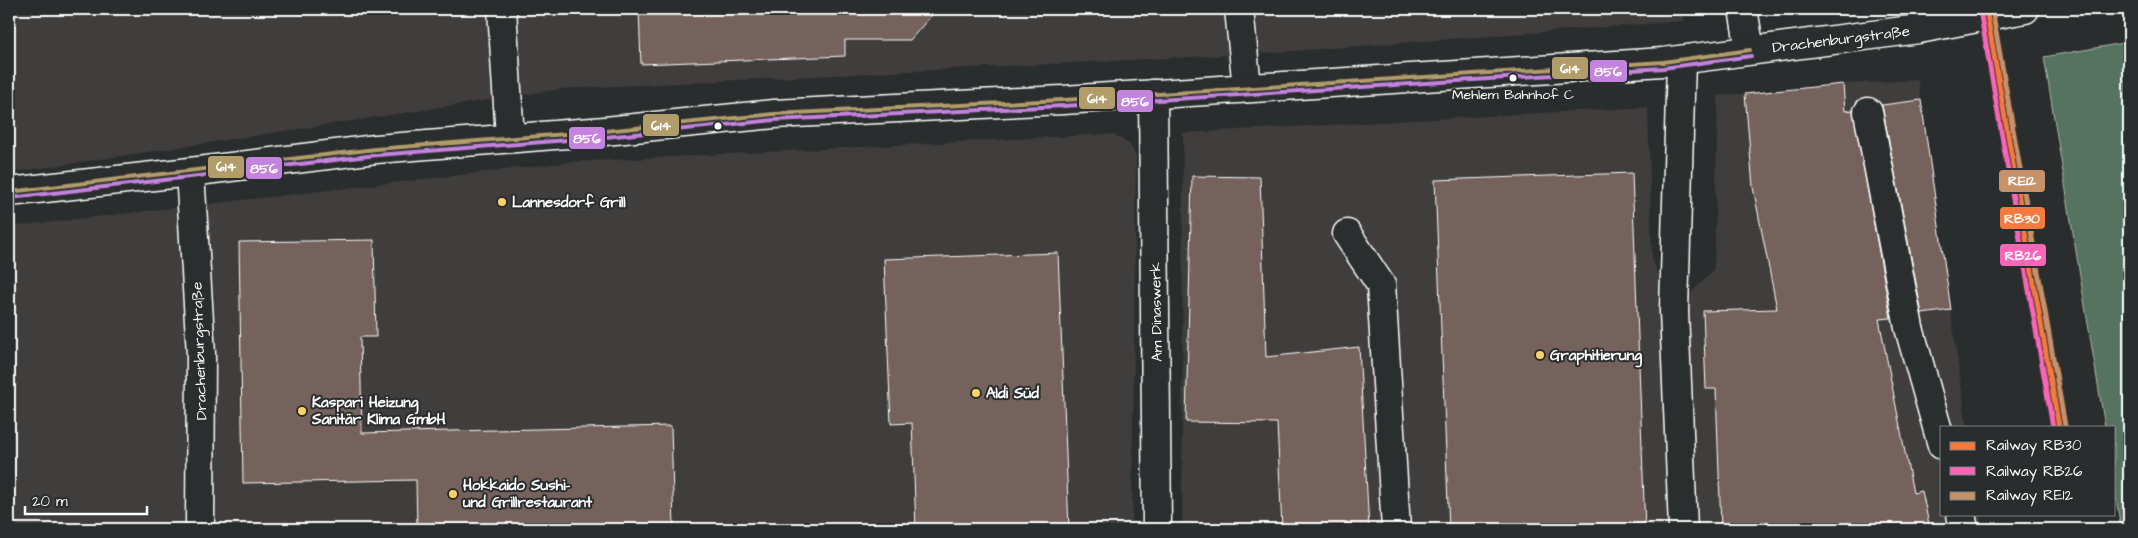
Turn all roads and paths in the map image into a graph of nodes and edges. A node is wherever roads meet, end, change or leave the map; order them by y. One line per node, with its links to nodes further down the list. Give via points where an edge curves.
1 (502, 9): 10 (street)
2 (1239, 9): 7 (street)
3 (1743, 9): 5 (street)
4 (2025, 9): 5 (street, Drachenburgstraße, via 1919,29)
5 (1750, 50): 6 (street, Drachenburgstraße)
6 (1681, 60): 7 (street, Drachenburgstraße); 19 (street, via 1674,311)
7 (1247, 88): 8 (street, Drachenburgstraße)
8 (1153, 94): 10 (street, Drachenburgstraße, via 774,114); 17 (street, Am Dinaswerk)
9 (1868, 112): 14 (street, via 1909,328)
10 (510, 138): 11 (street, Drachenburgstraße, via 376,149)
11 (190, 172): 12 (street, Drachenburgstraße); 16 (street, Drachenburgstraße, via 201,354)
12 (9, 192)
13 (1347, 234): 18 (street, via 1381,285)
14 (1940, 439)
15 (1961, 516): 20 (street)
16 (200, 529)
17 (1157, 529)
18 (1396, 529)
19 (1683, 529)
20 (1964, 529)

